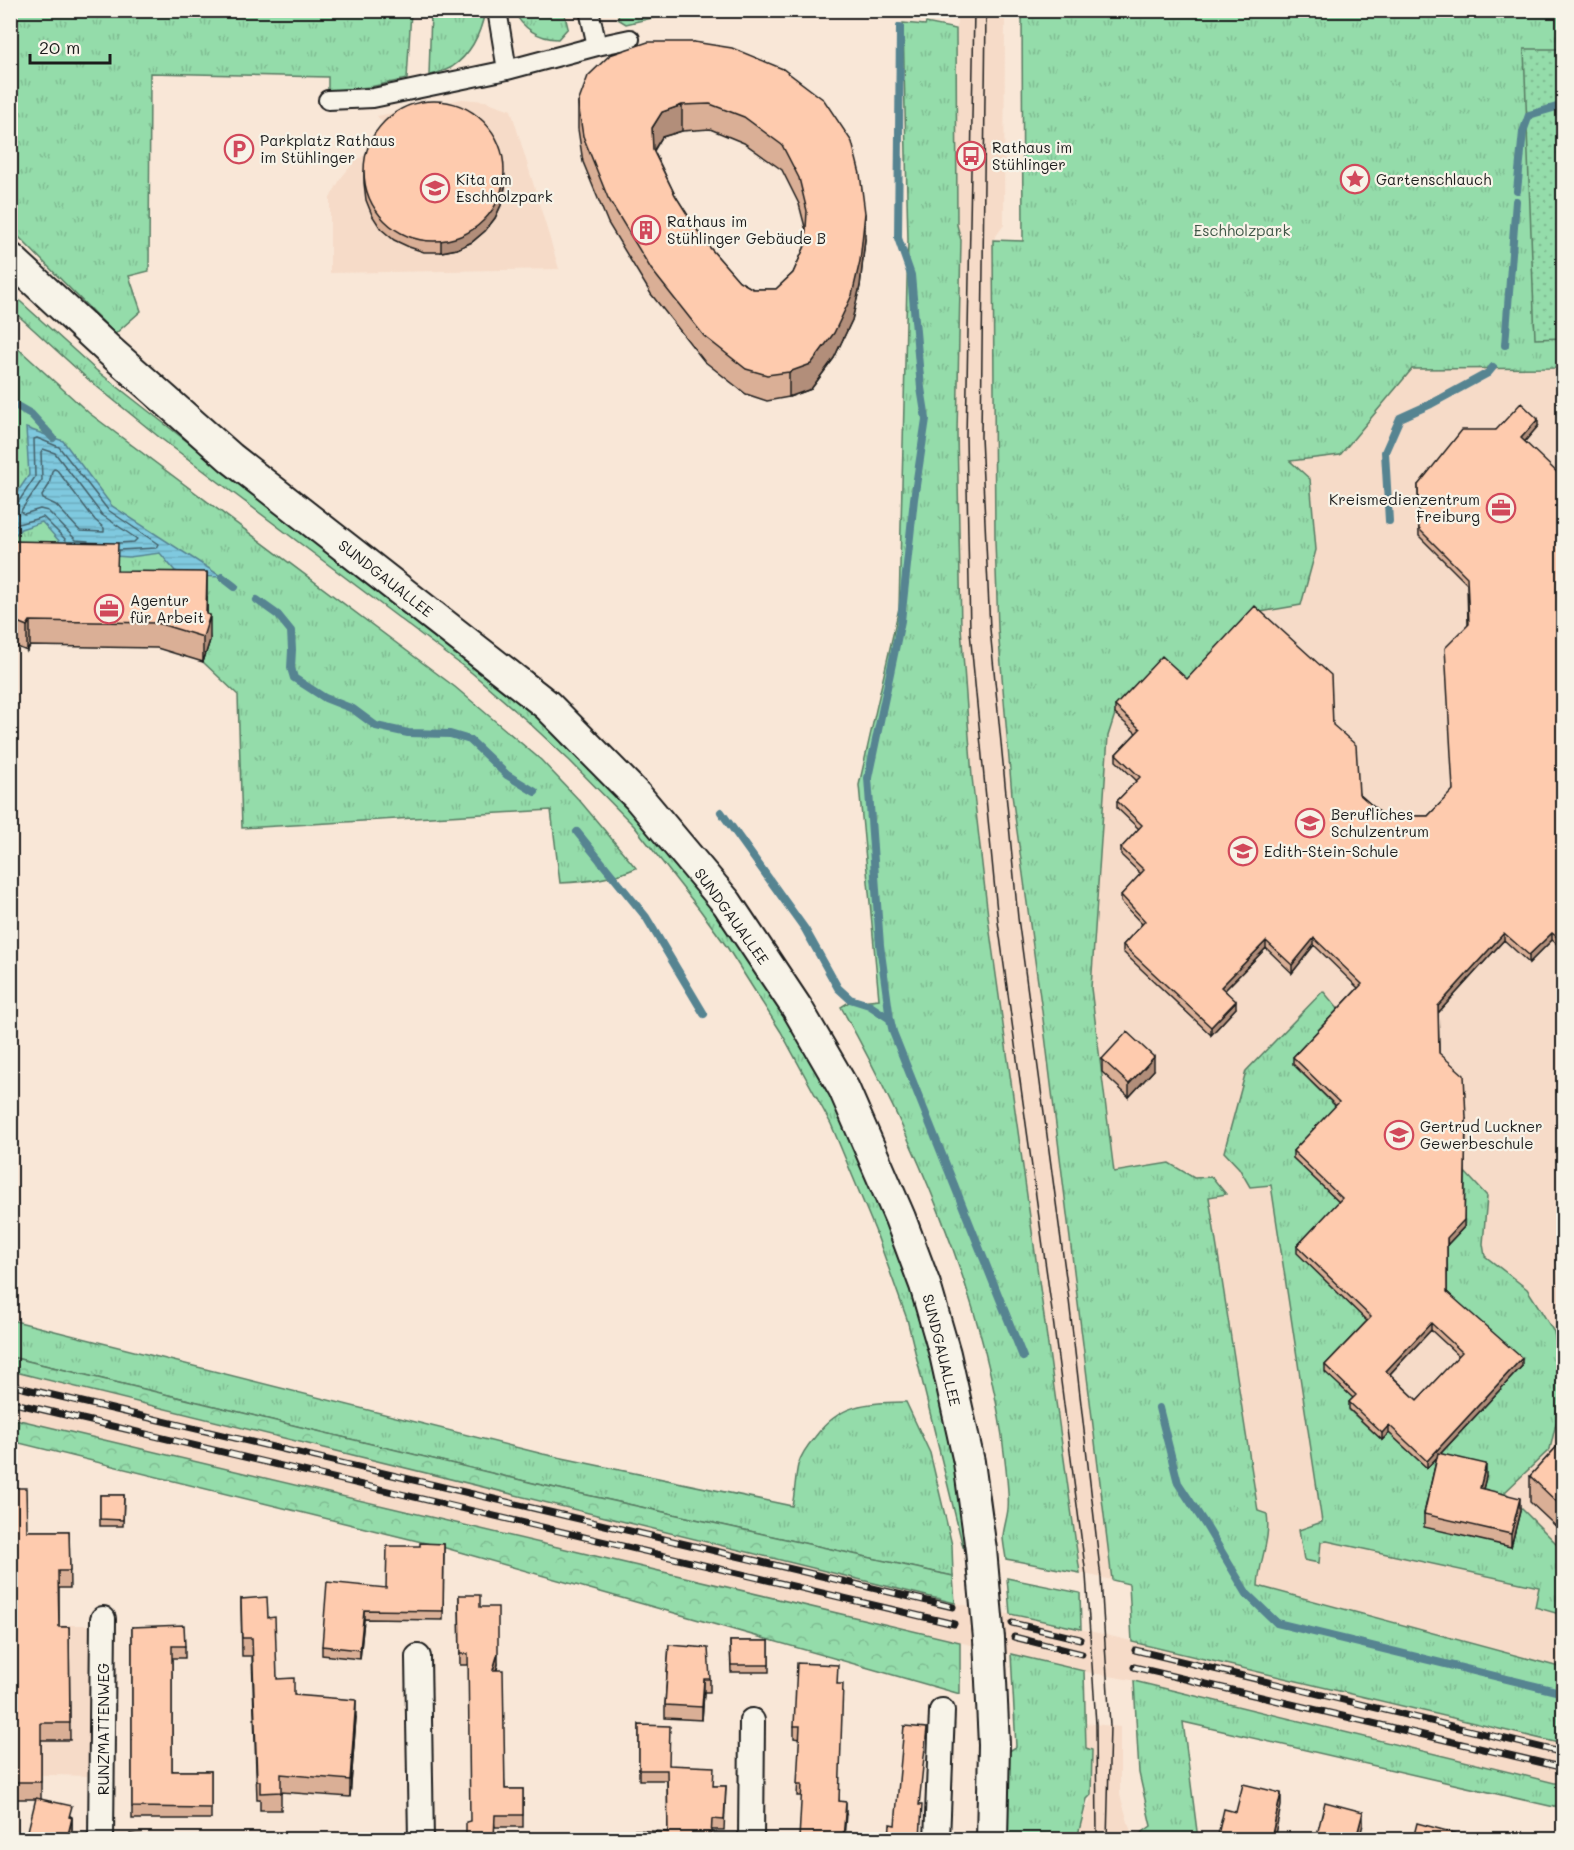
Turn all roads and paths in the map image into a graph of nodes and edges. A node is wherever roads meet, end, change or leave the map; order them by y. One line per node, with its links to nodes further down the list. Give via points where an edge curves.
1 (497, 10): 5 (street)
2 (589, 10): 4 (street)
3 (630, 39): 4 (street)
4 (597, 45): 5 (street)
5 (507, 70): 6 (street, via 373,98)
6 (328, 100)
7 (10, 258): 16 (street, SUNDGAUALLEE, bridge, via 231,458 547,705 638,797 727,903 797,1008 844,1089 900,1218 945,1354 969,1462 981,1550 993,1699)
8 (103, 1619): 12 (street, RUNZMATTENWEG)
9 (418, 1657): 13 (street)
10 (942, 1711): 15 (street)
11 (752, 1721): 14 (street)
12 (101, 1839)
13 (421, 1839)
14 (751, 1839)
15 (938, 1839)
16 (992, 1839)

